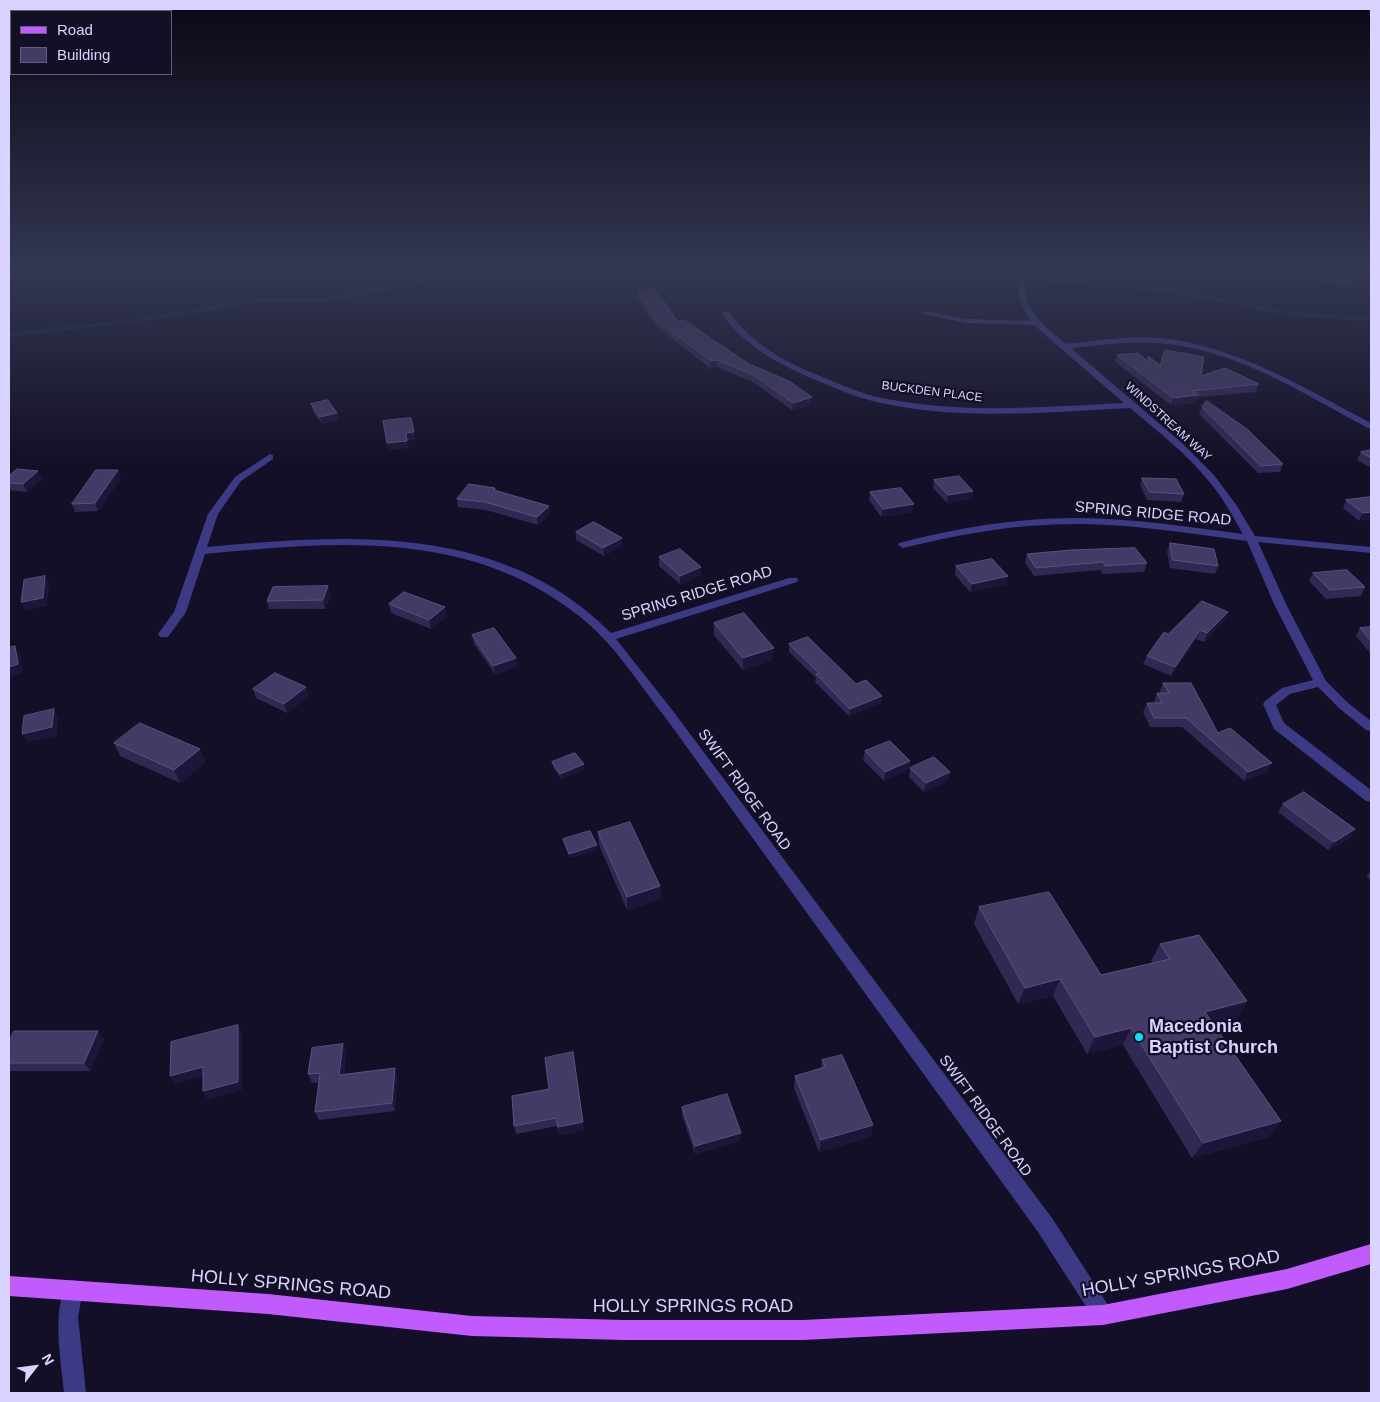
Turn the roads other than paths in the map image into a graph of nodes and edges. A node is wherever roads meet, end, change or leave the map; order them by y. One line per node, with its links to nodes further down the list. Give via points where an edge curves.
1 (746, 337): 4 (street, BUCKDEN PLACE, via 790,366 880,400 986,411)
2 (1052, 337): 3 (street, WINDSTREAM WAY)
3 (1063, 347): 4 (street, WINDSTREAM WAY); 5 (street, via 1138,339 1213,350 1245,362)
4 (1132, 405): 7 (street, WINDSTREAM WAY, via 1210,477)
5 (1371, 426)
6 (270, 457): 10 (street, via 238,479 224,497 213,514)
7 (1250, 537): 8 (street, SPRING RIDGE ROAD, via 1109,522 1065,522 981,528); 9 (street, SPRING RIDGE ROAD); 14 (street, WINDSTREAM WAY)
8 (904, 545)
9 (1371, 550)
10 (202, 551): 12 (street, via 180,612); 13 (street, SWIFT RIDGE ROAD, via 336,540 408,545 470,556 520,573 541,584 584,614)
11 (793, 580): 13 (street, SPRING RIDGE ROAD)
12 (164, 634)
13 (609, 637): 20 (street, SWIFT RIDGE ROAD, via 1045,1225)
14 (1321, 683): 15 (street, WINDSTREAM WAY); 16 (street, via 1276,695 1269,704 1272,715 1279,726)
15 (1371, 727)
16 (1371, 797)
17 (1371, 1254): 20 (main road, HOLLY SPRINGS ROAD, via 1287,1279)
18 (9, 1286): 19 (main road, HOLLY SPRINGS ROAD)
19 (73, 1290): 20 (main road, HOLLY SPRINGS ROAD, via 268,1304 472,1326 565,1329 803,1330); 21 (street, via 68,1317)
20 (1103, 1315)
21 (75, 1393)

